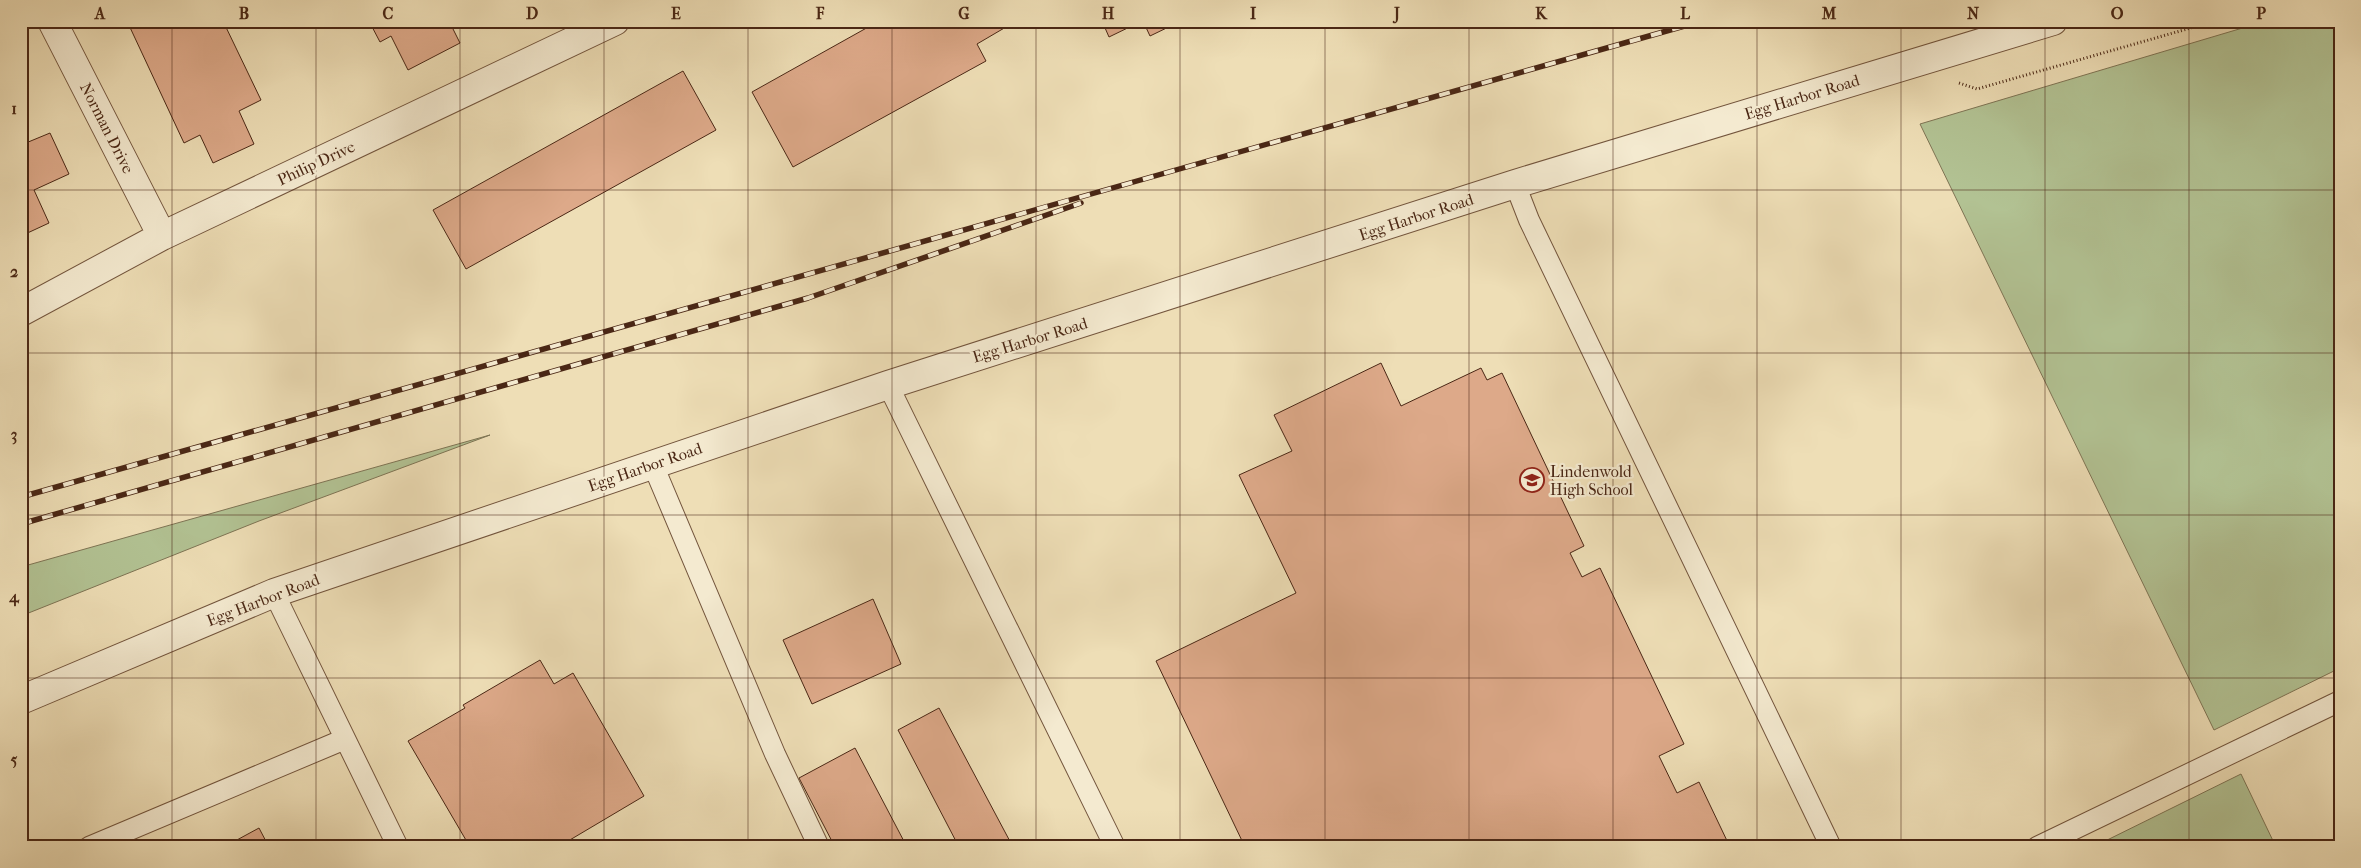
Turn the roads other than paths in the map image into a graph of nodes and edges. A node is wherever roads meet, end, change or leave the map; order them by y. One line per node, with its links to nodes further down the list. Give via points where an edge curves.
1 (52, 21): 5 (street, Norman Drive)
2 (615, 21): 5 (street, Philip Drive)
3 (2053, 21): 4 (street, Egg Harbor Road)
4 (1515, 184): 7 (street, Egg Harbor Road); 17 (lane)
5 (162, 236): 6 (street, Philip Drive)
6 (21, 312)
7 (888, 385): 8 (street, Egg Harbor Road); 16 (lane)
8 (653, 465): 9 (street, Egg Harbor Road); 15 (lane, via 775,754)
9 (274, 592): 10 (street, Egg Harbor Road); 12 (lane)
10 (21, 700)
11 (2340, 701): 18 (lane)
12 (345, 739): 13 (lane); 14 (lane)
13 (89, 847)
14 (398, 847)
15 (819, 847)
16 (1115, 847)
17 (1831, 847)
18 (2037, 847)

